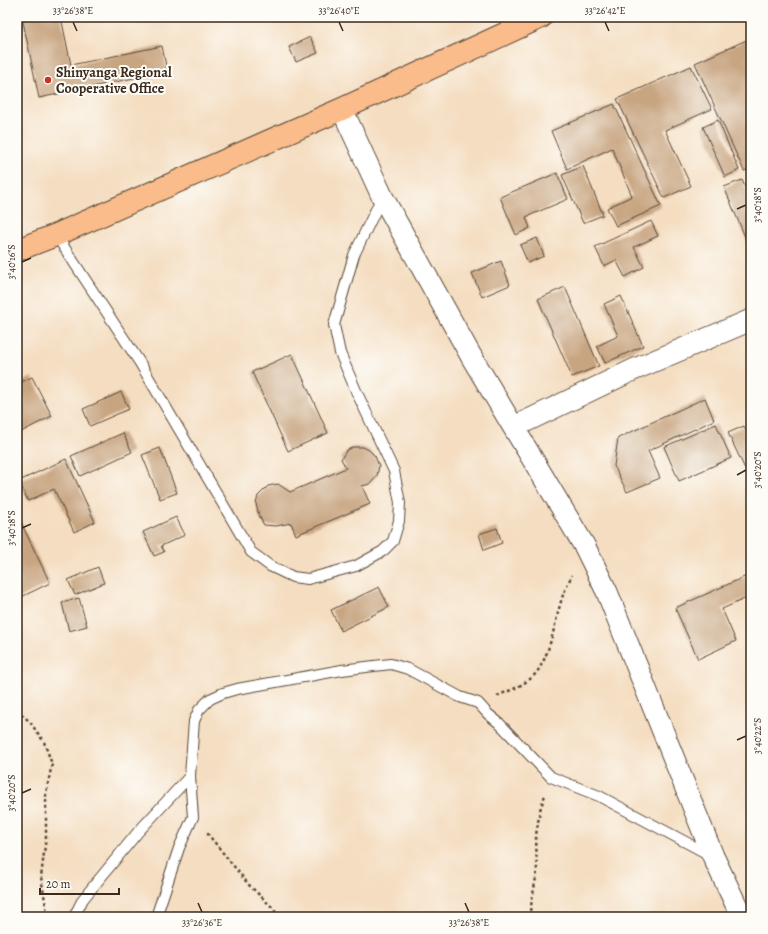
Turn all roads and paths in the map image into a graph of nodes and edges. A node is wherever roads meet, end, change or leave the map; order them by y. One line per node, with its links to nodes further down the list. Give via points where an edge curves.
1 (541, 17): 2 (highway)
2 (342, 109): 3 (street); 4 (highway)
3 (382, 196): 4 (lane, via 354,255 334,325 340,354 394,471 400,503 399,521 393,541 383,551 356,566 308,578 293,577 270,566 251,552 140,363); 7 (street, via 471,356)
4 (56, 235): 5 (highway)
5 (17, 250)
6 (751, 320): 7 (street, via 633,370)
7 (514, 427): 8 (street)
8 (585, 547): 9 (path, via 563,595 542,663 530,679 511,690); 14 (street, via 607,592)
9 (478, 703): 11 (lane, via 460,697 408,669 391,664 342,670 223,693 210,699 199,710 194,721); 12 (lane)
10 (17, 710): 15 (path, via 30,722 44,742 52,764 46,793 46,837 41,877 47,913)
11 (190, 776): 13 (lane); 16 (lane, via 138,832 82,899)
12 (551, 777): 14 (lane, via 599,796); 19 (path, via 540,810 537,829 537,872)
13 (193, 817): 17 (lane, via 179,848); 18 (path, via 249,885)
14 (713, 856): 20 (street)
15 (50, 917)
16 (74, 917)
17 (156, 917)
18 (280, 917)
19 (530, 917)
20 (742, 917)

